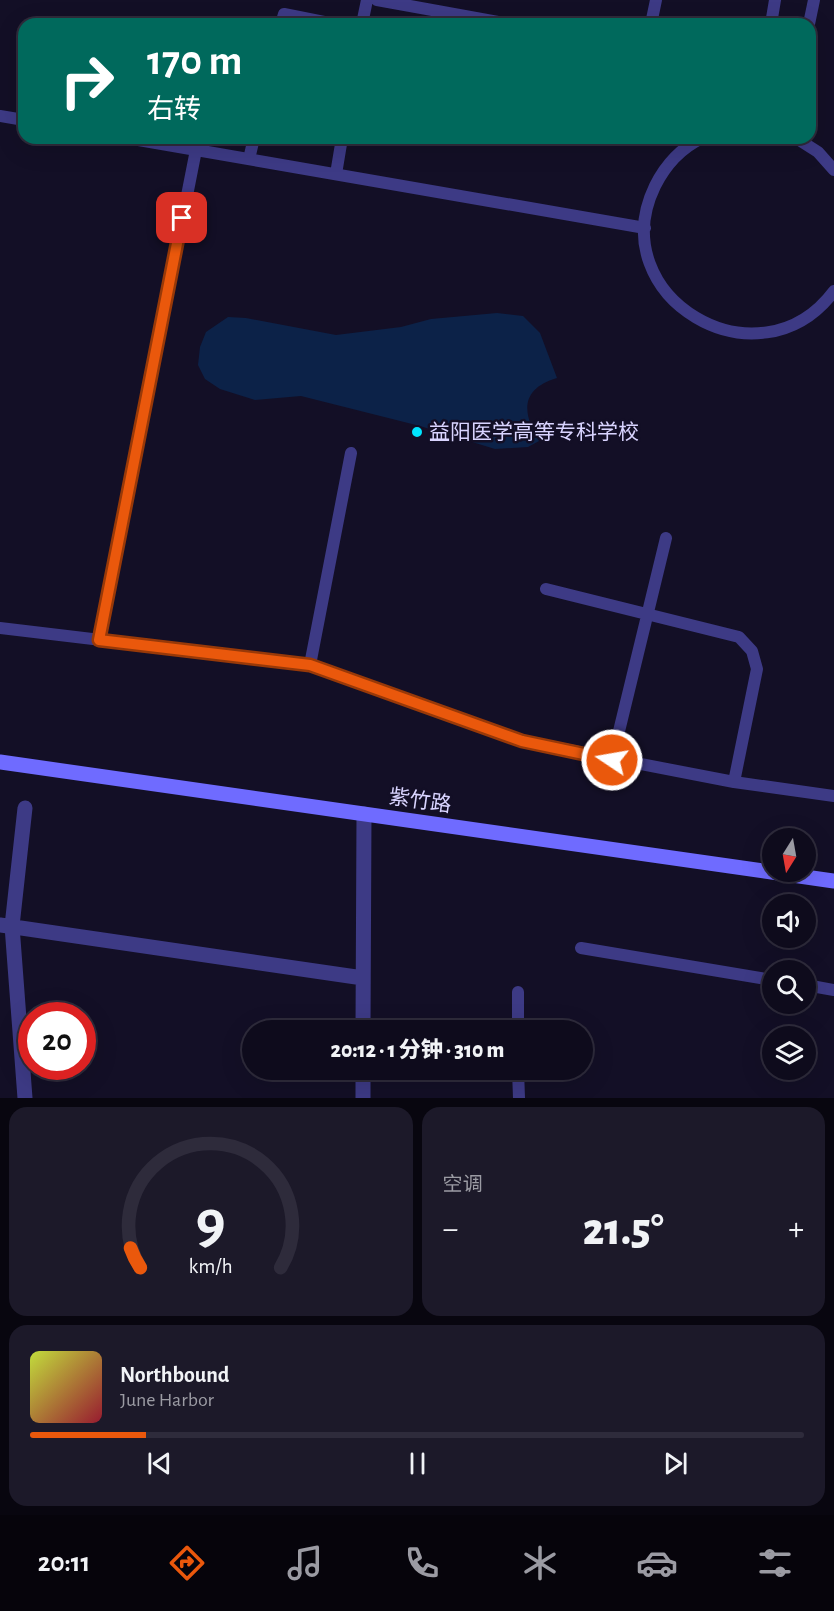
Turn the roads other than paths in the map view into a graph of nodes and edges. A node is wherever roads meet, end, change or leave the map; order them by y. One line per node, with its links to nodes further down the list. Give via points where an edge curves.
1 (367, 0): 8 (lane)
2 (377, 0): 9 (lane)
3 (656, 0): 10 (lane)
4 (775, 0): 11 (lane)
5 (814, 0): 12 (lane)
6 (283, 18): 7 (lane, via 284,14)
7 (304, 18)
8 (363, 18)
9 (477, 18)
10 (652, 18)
11 (772, 18)
12 (810, 18)
13 (0, 116): 14 (lane)
14 (18, 119)
15 (162, 144): 20 (lane)
16 (253, 144): 21 (lane)
17 (341, 144): 23 (lane)
18 (692, 144): 24 (lane, via 660,176)
19 (805, 144): 22 (lane)
20 (196, 150): 21 (lane); 31 (lane)
21 (249, 159): 23 (lane)
22 (834, 170)
23 (336, 174): 24 (lane)
24 (645, 228): 25 (lane, via 651,264 668,295 712,327 747,334 783,329 815,311)
25 (834, 291)
26 (351, 453): 32 (lane)
27 (666, 538): 29 (lane)
28 (546, 590): 29 (lane)
29 (648, 614): 33 (lane); 35 (lane, via 739,637 752,651 757,669)
30 (0, 628): 31 (lane)
31 (99, 640): 32 (lane)
32 (310, 665): 33 (lane, via 522,741)
33 (612, 760): 35 (lane)
34 (0, 762): 38 (street, 紫竹路)
35 (734, 782): 36 (lane)
36 (834, 796)
37 (25, 808): 40 (street)
38 (364, 814): 39 (street, 紫竹路); 42 (street)
39 (834, 881)
40 (6, 926): 42 (street); 51 (street)
41 (581, 948): 43 (lane)
42 (363, 978): 47 (street)
43 (762, 978)
44 (816, 987): 45 (lane)
45 (834, 990)
46 (518, 992): 48 (lane)
47 (363, 1020)
48 (518, 1020)
49 (363, 1080): 52 (street)
50 (519, 1080): 53 (lane)
51 (25, 1098)
52 (363, 1098)
53 (519, 1098)

